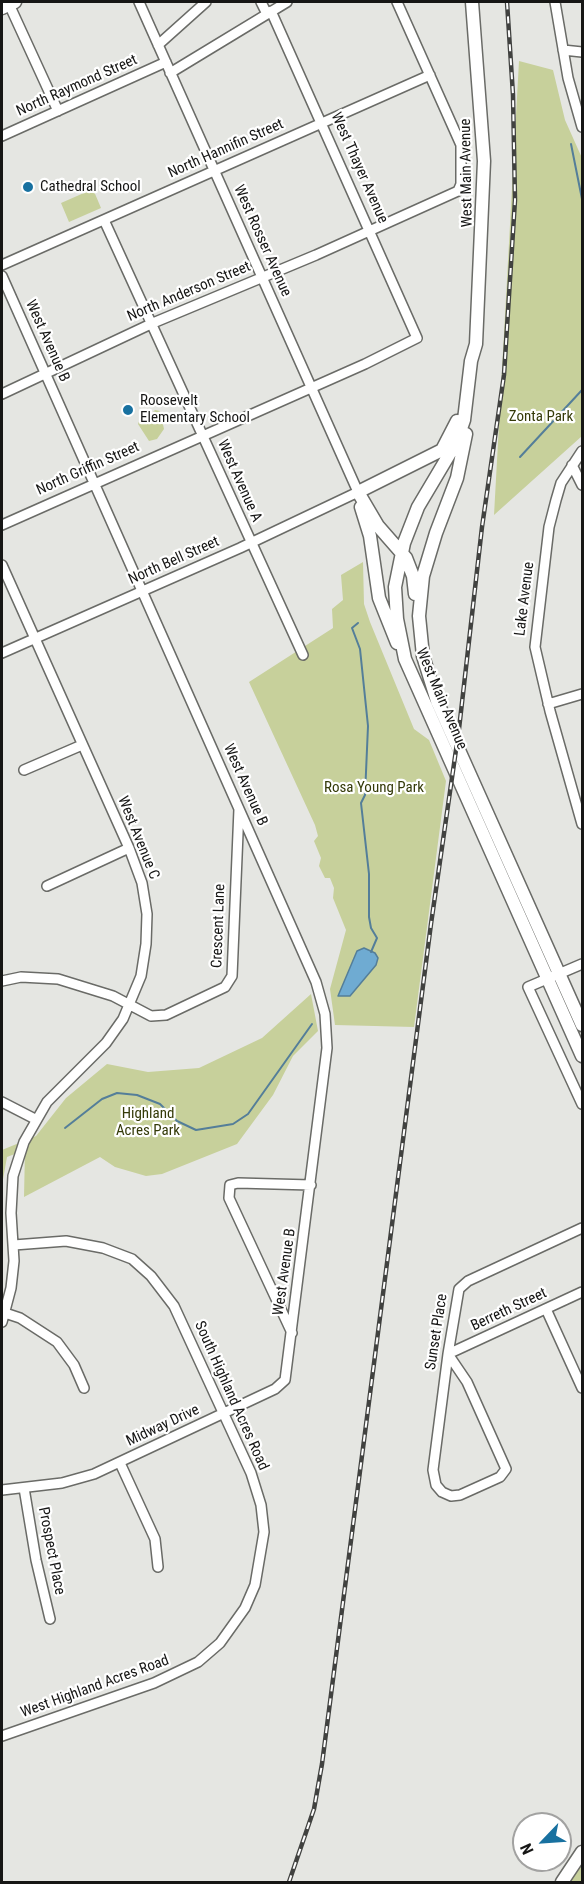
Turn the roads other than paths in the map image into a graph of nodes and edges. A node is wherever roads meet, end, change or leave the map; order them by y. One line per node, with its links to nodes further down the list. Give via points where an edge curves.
1 (139, 2): 9 (street, West Rosser Avenue)
2 (206, 2): 9 (street)
3 (261, 2): 8 (street, West Thayer Avenue)
4 (397, 2): 14 (street)
5 (472, 2): 27 (main road, West Main Avenue, via 484,161)
6 (555, 2): 10 (street)
7 (9, 4): 15 (street)
8 (276, 7): 13 (street); 16 (street, West Thayer Avenue)
9 (158, 45): 12 (street, West Rosser Avenue)
10 (563, 50): 11 (street); 17 (street)
11 (582, 52)
12 (166, 63): 13 (street, West Rosser Avenue); 15 (street, North Raymond Street)
13 (171, 73): 19 (street, West Rosser Avenue)
14 (430, 75): 16 (street, North Hannifin Street); 21 (street, North Anderson Street, via 461,145 461,184 455,193)
15 (58, 111): 18 (street, North Raymond Street)
16 (322, 123): 19 (street, North Hannifin Street); 21 (street, West Thayer Avenue)
17 (582, 127)
18 (2, 136)
19 (214, 171): 20 (street, North Hannifin Street); 24 (street, West Rosser Avenue)
20 (104, 220): 22 (street, North Hannifin Street); 25 (street, West Avenue A)
21 (370, 231): 24 (street, North Anderson Street); 26 (street, West Thayer Avenue)
22 (2, 266)
23 (2, 276): 29 (street, West Avenue B)
24 (262, 278): 25 (street, North Anderson Street); 30 (street, West Rosser Avenue)
25 (153, 323): 29 (street, North Anderson Street); 32 (street, West Avenue A)
26 (417, 338): 30 (street, North Griffin Street)
27 (476, 344): 28 (main road, West Main Avenue); 47 (main road, West Main Avenue, via 477,377 457,478 430,549 422,584 420,631)
28 (470, 372): 37 (main road, via 455,427 442,450); 40 (main road, West Main Avenue, via 464,420 456,443 418,507)
29 (45, 373): 31 (street, North Anderson Street); 35 (street, West Avenue B)
30 (310, 387): 32 (street, North Griffin Street); 37 (street, West Rosser Avenue)
31 (2, 394)
32 (202, 435): 35 (street, North Griffin Street); 39 (street, West Avenue A)
33 (582, 451): 34 (street, Lake Avenue)
34 (572, 465): 36 (street); 49 (street, Lake Avenue, via 561,483 549,527 535,647)
35 (94, 483): 38 (street, North Griffin Street); 42 (street, West Avenue B)
36 (582, 485)
37 (359, 495): 39 (street, North Bell Street); 40 (main road, via 378,526); 46 (main road, via 381,604)
38 (2, 525)
39 (250, 543): 42 (street, North Bell Street); 45 (street, West Avenue A)
40 (401, 551): 46 (main road, West Main Avenue, via 395,603); 47 (main road, via 414,581 416,640)
41 (2, 566): 43 (street, West Avenue C)
42 (142, 592): 43 (street, North Bell Street); 52 (street, West Avenue B)
43 (34, 639): 44 (street, North Bell Street); 50 (street, West Avenue C)
44 (2, 653)
45 (303, 655)
46 (405, 659): 58 (main road, West Main Avenue)
47 (426, 671): 57 (main road, West Main Avenue)
48 (582, 694): 49 (street)
49 (548, 704): 53 (street, Lake Avenue)
50 (82, 745): 51 (street); 54 (street, West Avenue C)
51 (24, 770)
52 (239, 807): 60 (street, Crescent Lane, via 232,976 225,987 166,1015 151,1016); 66 (street, West Avenue B, via 323,1003 327,1058)
53 (582, 824)
54 (129, 848): 55 (street); 60 (street, West Avenue C, via 142,883 147,914 141,976)
55 (47, 886)
56 (582, 964): 57 (street)
57 (559, 972): 58 (street); 61 (main road, West Main Avenue)
58 (547, 978): 62 (main road, West Main Avenue); 64 (street, via 528,987)
59 (2, 981): 60 (street, Crescent Lane, via 21,977 58,979)
60 (129, 1004): 65 (street, West Avenue C, via 106,1043 65,1082)
61 (582, 1025)
62 (582, 1056)
63 (2, 1102): 65 (street)
64 (582, 1104)
65 (35, 1119): 68 (street, West Avenue C, via 14,1176)
66 (311, 1185): 73 (street, West Avenue B); 73 (street, via 230,1185 229,1198)
67 (582, 1228): 74 (street, Sunset Place, via 461,1286)
68 (14, 1245): 71 (street, West Avenue C); 77 (street, South Highland Acres Road, via 66,1241 132,1259 151,1275 174,1306)
69 (582, 1292): 70 (street, Berreth Street)
70 (546, 1309): 74 (street, Berreth Street); 76 (street)
71 (5, 1312): 72 (street, West Avenue C); 75 (street, via 57,1342 74,1365)
72 (2, 1322)
73 (292, 1333): 77 (street, Midway Drive, via 285,1380 275,1389)
74 (448, 1354): 74 (street, Sunset Place, via 433,1475 436,1485 446,1494 464,1493 503,1474 506,1465 467,1382)
75 (84, 1388)
76 (582, 1388)
77 (223, 1414): 78 (street, Midway Drive); 83 (street, South Highland Acres Road, via 251,1473 261,1505 262,1550 255,1585 245,1608 220,1643)
78 (120, 1463): 79 (street, Midway Drive, via 72,1480); 81 (street, via 155,1539)
79 (24, 1488): 80 (street, Midway Drive); 82 (street, Prospect Place)
80 (2, 1490)
81 (158, 1567)
82 (50, 1619)
83 (198, 1662): 84 (street, West Highland Acres Road, via 154,1683)
84 (2, 1736)
85 (582, 1852): 86 (main road)
86 (562, 1882)

